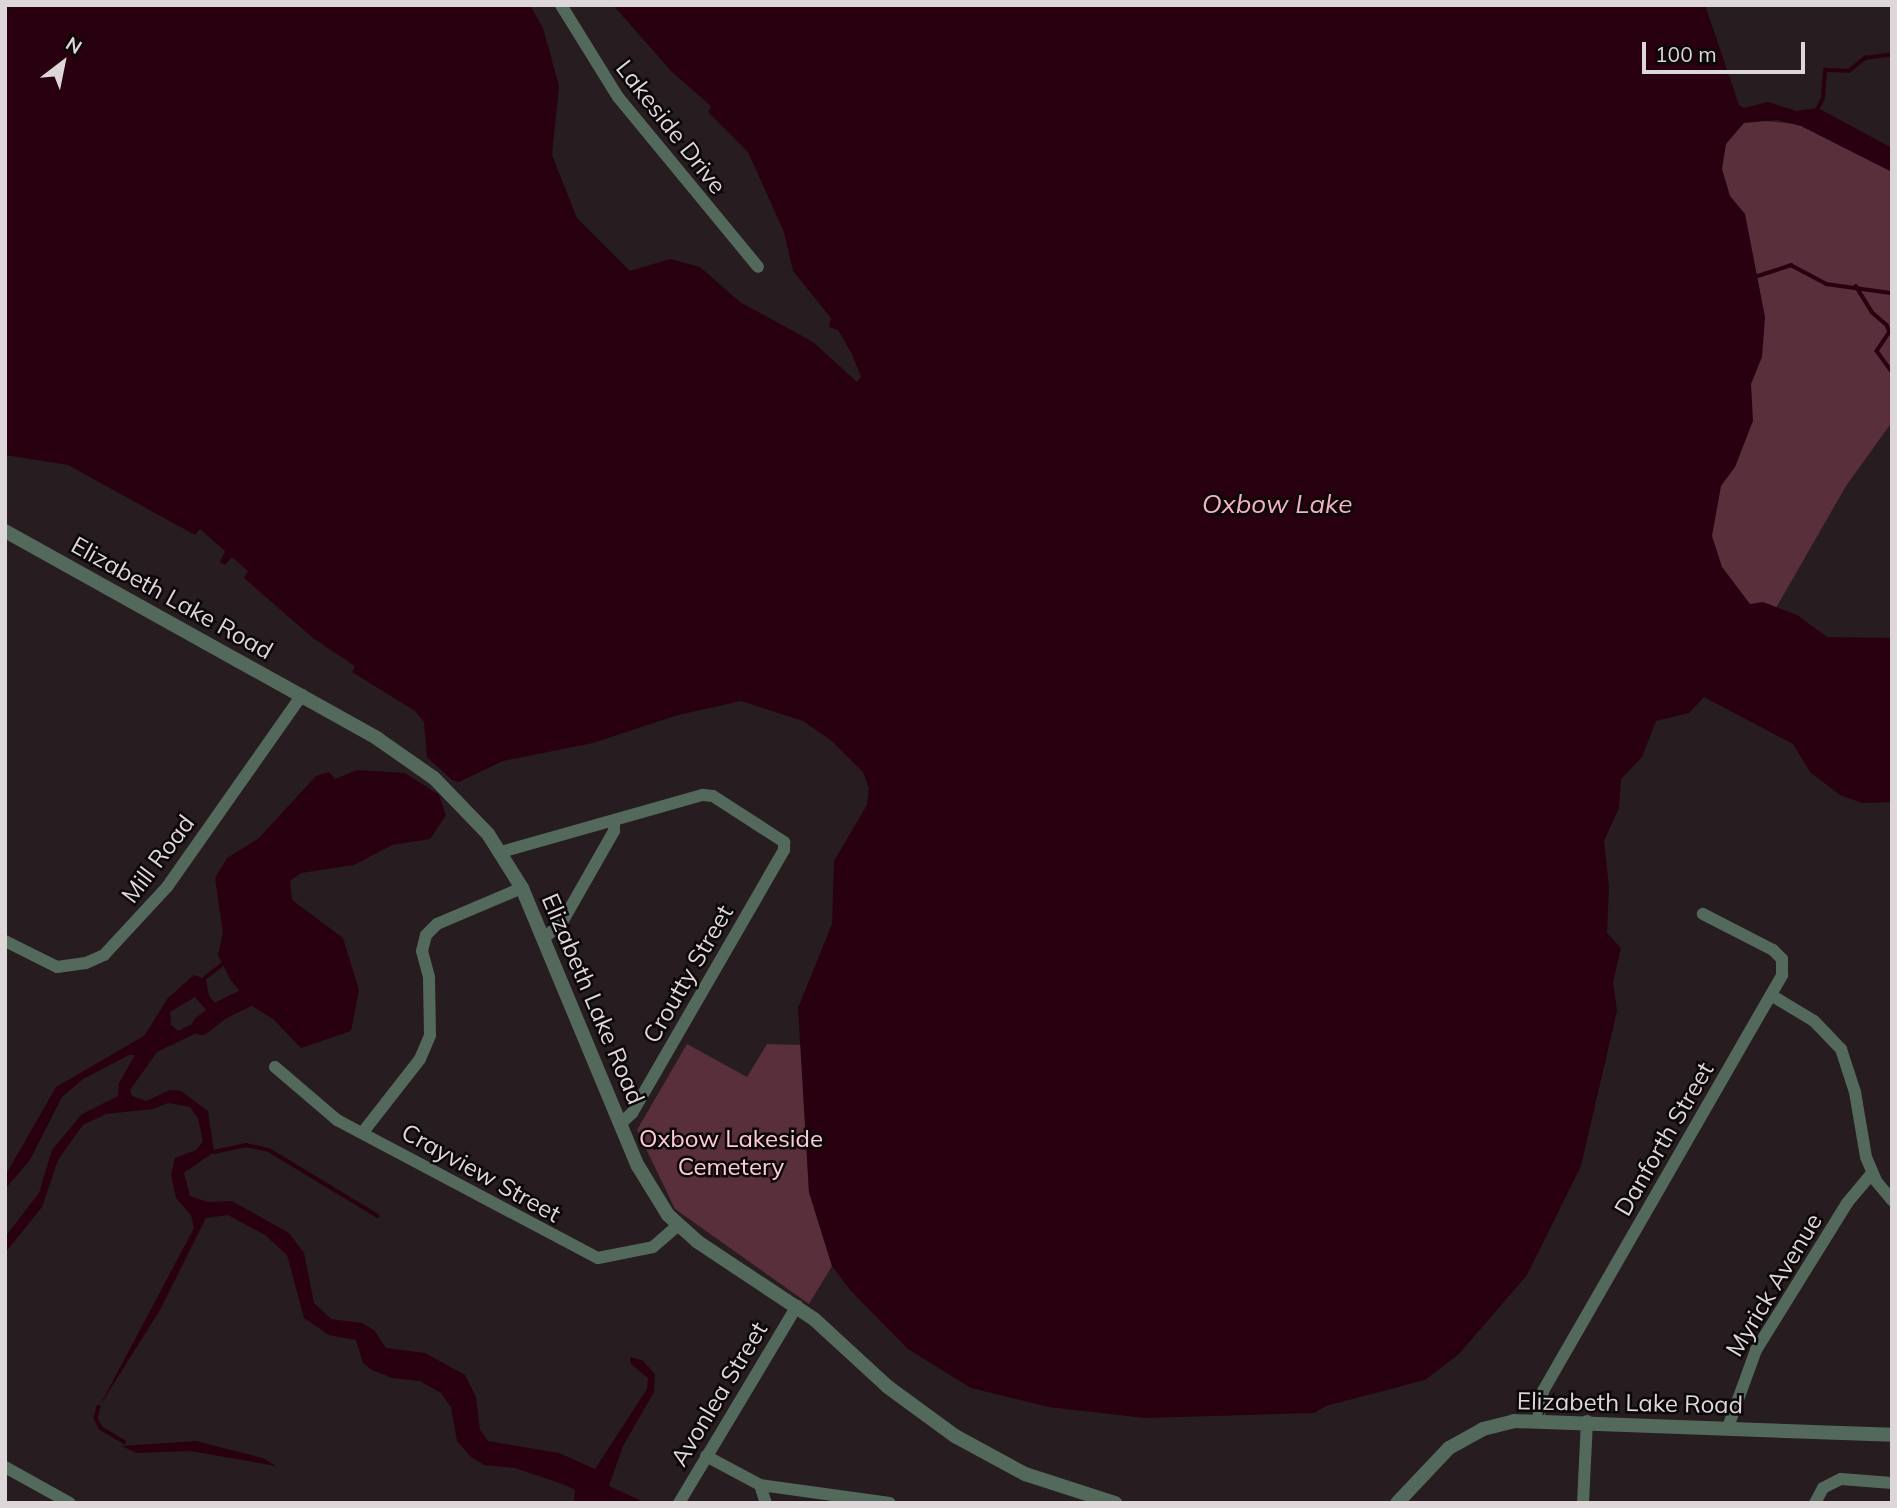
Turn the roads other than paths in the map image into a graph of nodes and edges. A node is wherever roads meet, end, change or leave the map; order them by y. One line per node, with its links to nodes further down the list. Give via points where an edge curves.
1 (561, 5): 2 (street, Lakeside Drive, via 618,97)
2 (758, 267)
3 (5, 531): 4 (street, Elizabeth Lake Road)
4 (302, 695): 6 (street, Elizabeth Lake Road, via 425,770 474,817); 10 (street, Mill Road, via 167,887 104,955 57,967)
5 (614, 822): 6 (street); 9 (street, via 614,831 561,924); 13 (street, Croutty Street, via 709,795 784,842 784,850 632,1113)
6 (501, 852): 7 (street, Elizabeth Lake Road)
7 (522, 888): 9 (street, Elizabeth Lake Road); 14 (street, via 437,924 426,935 422,951 429,977 430,1035 420,1059)
8 (1703, 914): 11 (street, Danforth Street, via 1778,954 1784,967)
9 (545, 937): 13 (street, Elizabeth Lake Road)
10 (5, 941)
11 (1771, 995): 15 (street, via 1814,1021 1841,1049); 19 (street, Danforth Street, via 1543,1391)
12 (275, 1067): 14 (street, Crayview Street, via 337,1119)
13 (620, 1124): 17 (street, Elizabeth Lake Road, via 656,1199)
14 (363, 1132): 17 (street, Crayview Street, via 598,1258 653,1247)
15 (1872, 1173): 16 (street); 21 (street, Myrick Avenue, via 1862,1181 1756,1350)
16 (1892, 1200)
17 (678, 1225): 18 (street, Elizabeth Lake Road)
18 (797, 1307): 23 (street, Avonlea Street); 31 (street, Elizabeth Lake Road, via 888,1387 965,1443 1036,1478)
19 (1538, 1420): 20 (street, Elizabeth Lake Road); 32 (street, Elizabeth Lake Road, via 1501,1423 1459,1441 1429,1465)
20 (1587, 1422): 21 (street, Elizabeth Lake Road); 33 (street)
21 (1728, 1427): 22 (street, Elizabeth Lake Road)
22 (1892, 1436)
23 (706, 1456): 26 (street); 28 (street, Avonlea Street)
24 (5, 1467): 27 (street)
25 (1892, 1483): 34 (street, via 1840,1479 1823,1488)
26 (760, 1485): 29 (street); 30 (street)
27 (70, 1503)
28 (679, 1503)
29 (766, 1503)
30 (890, 1503)
31 (1115, 1503)
32 (1397, 1503)
33 (1583, 1503)
34 (1815, 1503)

